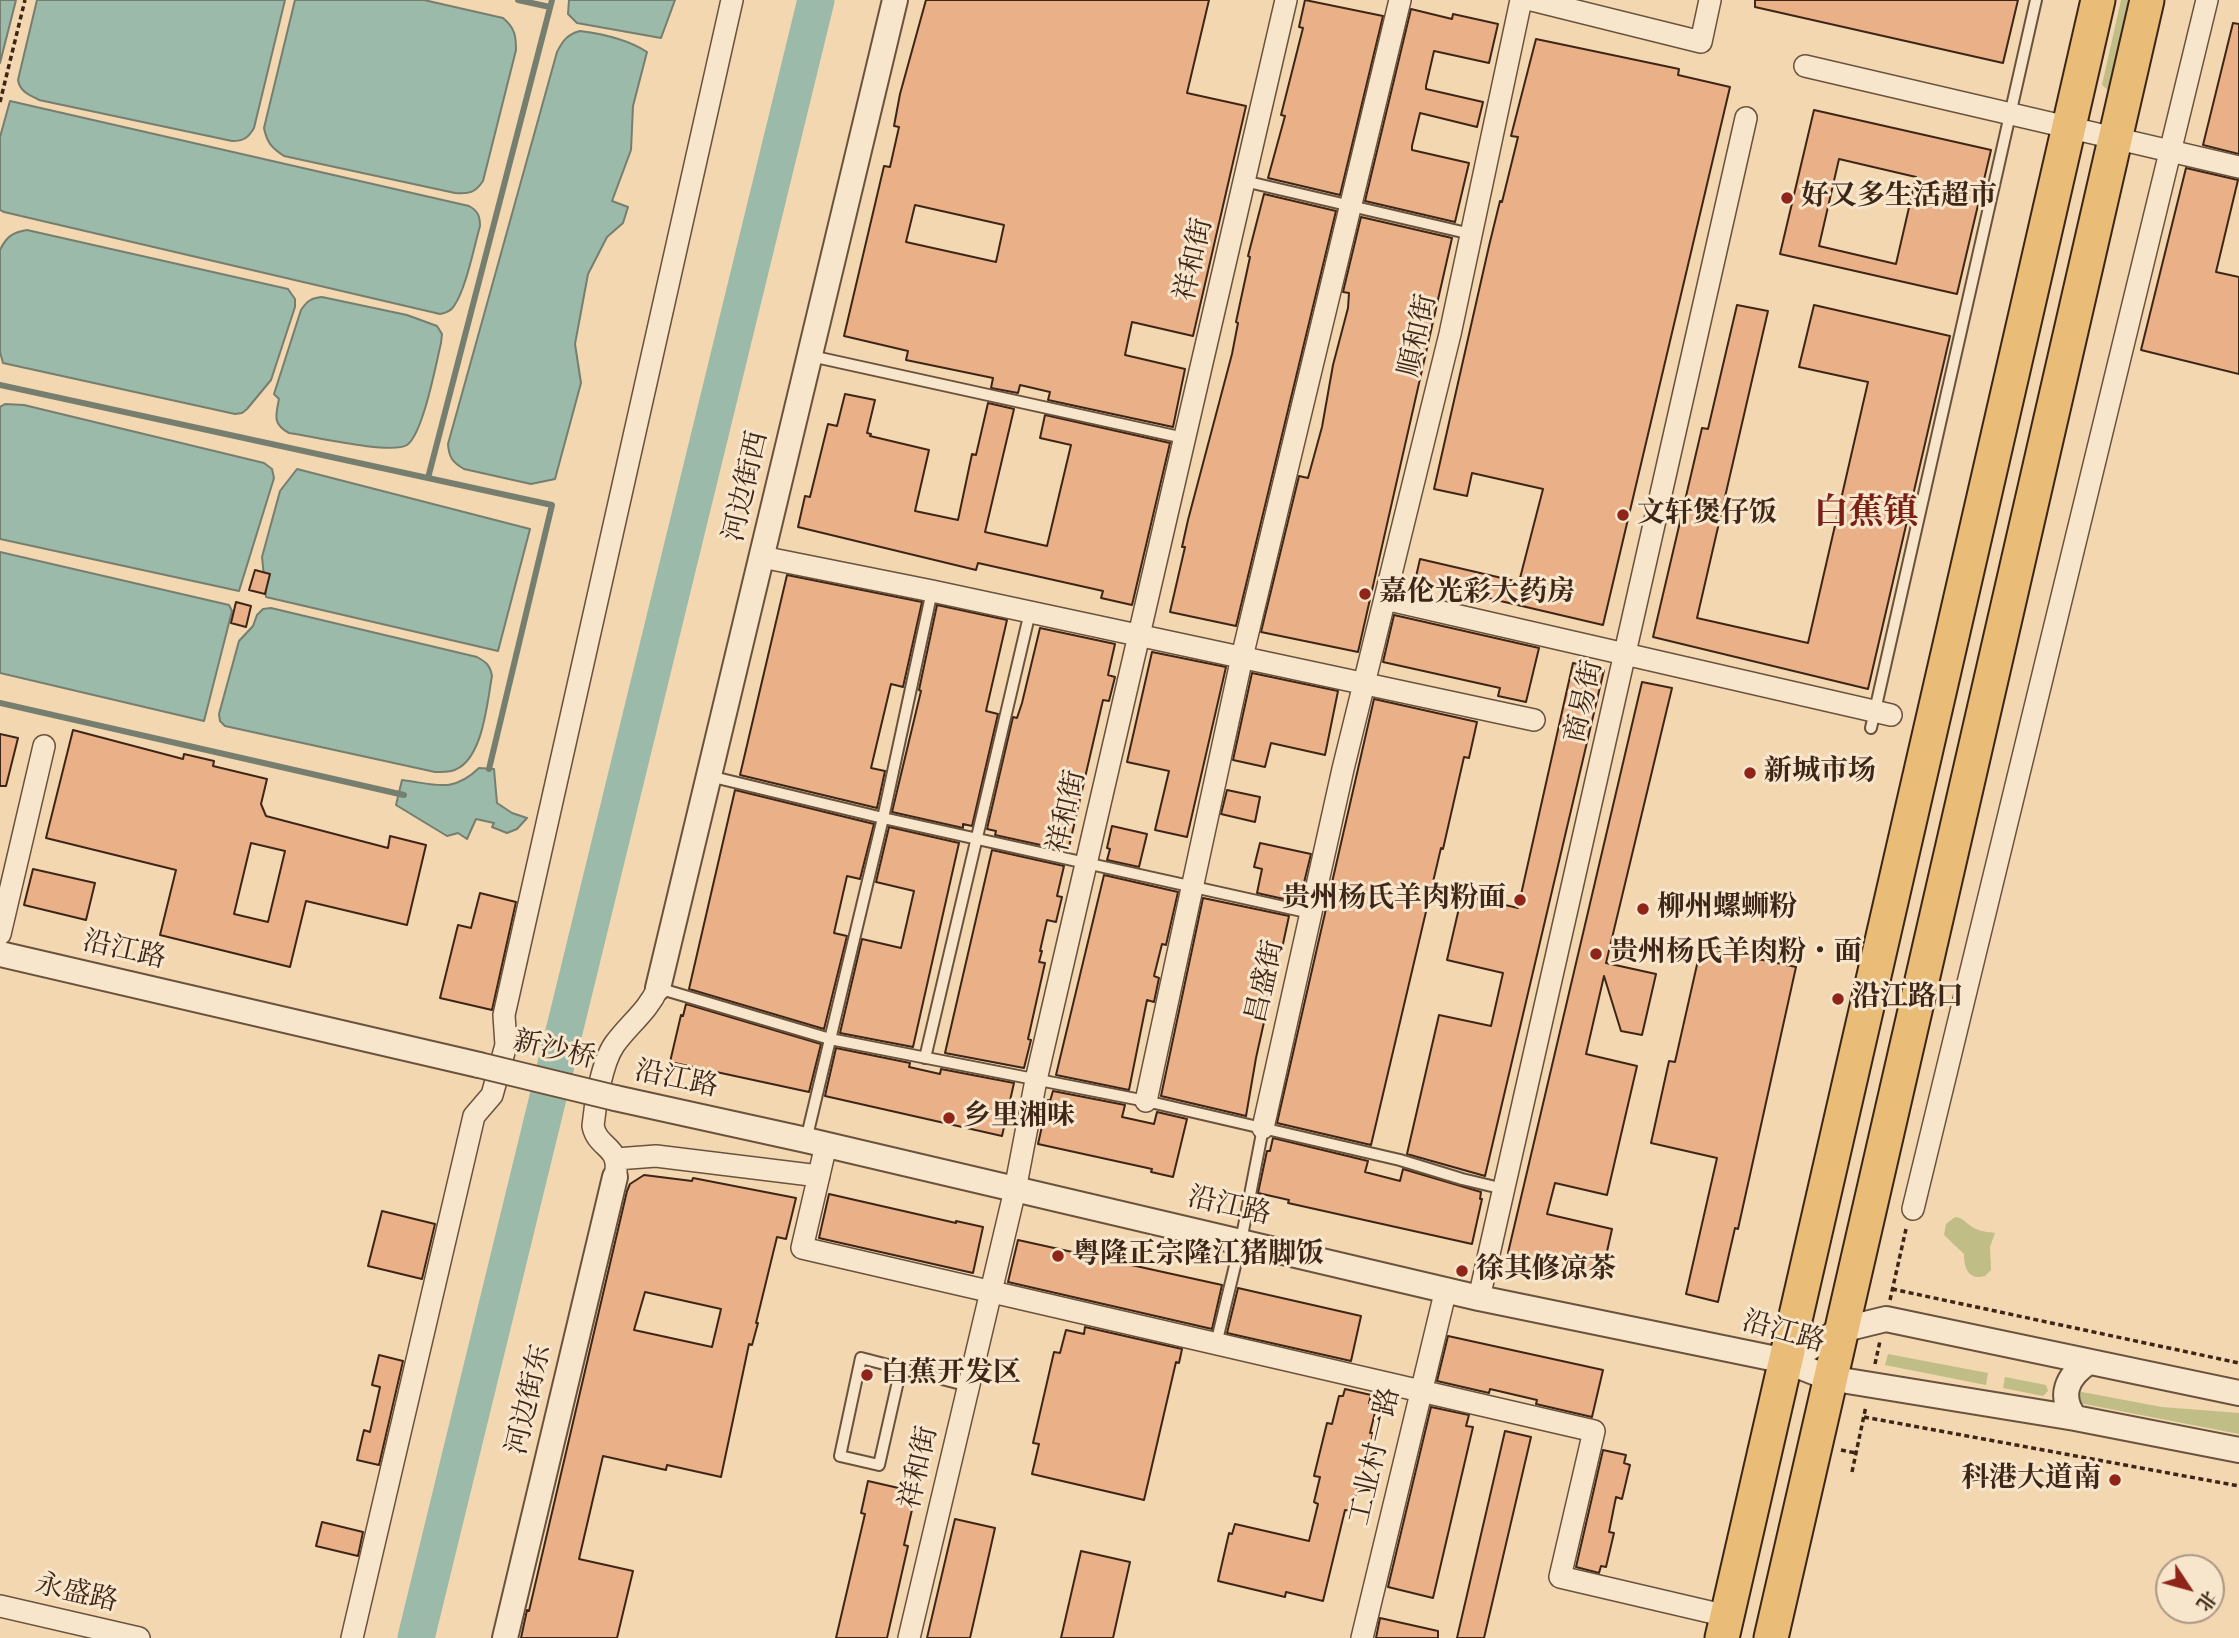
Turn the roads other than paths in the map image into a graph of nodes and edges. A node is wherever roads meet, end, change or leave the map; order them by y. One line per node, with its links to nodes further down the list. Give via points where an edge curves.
1 (732, 0): 73 (street, via 505,1015 506,1045 492,1095 474,1116)
2 (895, 0): 19 (street, 河边街西)
3 (1286, 0): 16 (street, 祥和街)
4 (1400, 0): 17 (street)
5 (1521, 0): 18 (street, 順和街)
6 (1532, 0): 7 (street, via 1701,42)
7 (1710, 0)
8 (2036, 0): 13 (lane)
9 (2098, 0): 61 (highway)
10 (2147, 0): 59 (highway)
11 (2207, 0): 54 (street)
12 (1805, 66): 13 (street)
13 (2010, 114): 15 (street); 31 (lane)
14 (1746, 118): 26 (street, 商易街)
15 (2239, 167)
16 (1244, 181): 17 (lane); 20 (street, 祥和街)
17 (1351, 207): 18 (lane); 27 (street)
18 (1471, 234): 23 (street, 順和街)
19 (810, 355): 20 (lane); 21 (street, 河边街西)
20 (1184, 438): 25 (street, 祥和街)
21 (762, 557): 22 (street); 33 (street, 河边街西)
22 (932, 591): 24 (street); 34 (lane)
23 (1385, 599): 26 (street); 28 (street, 順和街)
24 (1030, 612): 25 (street); 35 (lane)
25 (1138, 635): 27 (street); 36 (street, 祥和街)
26 (1626, 653): 29 (street); 52 (street, 商易街)
27 (1241, 657): 28 (street); 37 (street)
28 (1365, 684): 30 (street); 38 (street, 昌盛街)
29 (1891, 715)
30 (1534, 720)
31 (1871, 728)
32 (44, 746): 39 (street)
33 (709, 776): 34 (lane); 41 (street, 河边街西)
34 (883, 818): 35 (lane); 42 (lane)
35 (975, 838): 36 (lane); 43 (lane)
36 (1086, 862): 37 (lane); 45 (street, 祥和街)
37 (1192, 888): 38 (lane); 47 (street)
38 (1311, 913): 48 (street, 昌盛街)
39 (0, 934)
40 (0, 954): 44 (street, 沿江路)
41 (659, 988): 42 (lane); 50 (street, via 606,1062 593,1126 613,1151)
42 (830, 1040): 43 (lane); 49 (lane)
43 (925, 1058): 45 (lane)
44 (480, 1065): 46 (street, 新沙桥, bridge)
45 (1036, 1080): 47 (lane); 53 (street, 祥和街)
46 (615, 1098): 49 (street, 沿江路)
47 (1146, 1101): 48 (lane)
48 (1263, 1128): 52 (lane); 55 (lane)
49 (816, 1142): 51 (street); 53 (street, 沿江路)
50 (616, 1168): 51 (street, via 656,1156); 74 (street, 河边街东)
51 (819, 1176): 57 (street, via 802,1248)
52 (1504, 1189): 58 (street, 商易街)
53 (1015, 1190): 55 (street, 沿江路); 57 (street, 祥和街)
54 (1911, 1214)
55 (1241, 1241): 56 (street, 沿江路); 60 (lane)
56 (1446, 1289): 58 (street, 沿江路); 66 (street, 工业村一路)
57 (991, 1292): 60 (street); 65 (street, 祥和街)
58 (1479, 1298): 61 (street, 沿江路)
59 (1842, 1331): 61 (street); 62 (street, via 1886,1319); 64 (highway)
60 (1216, 1344): 66 (street)
61 (1786, 1361): 64 (street, 沿江路); 71 (highway)
62 (2089, 1362): 67 (street); 68 (street, via 2066,1386 2067,1404)
63 (901, 1368): 63 (lane, via 861,1358 840,1456 879,1465); 65 (lane)
64 (1829, 1378): 68 (street, 沿江路); 77 (highway)
65 (969, 1386): 75 (street, 祥和街)
66 (1422, 1391): 71 (street, via 1594,1431 1560,1577); 76 (street, 工业村一路)
67 (2239, 1393)
68 (2075, 1418): 69 (street, 沿江路)
69 (2239, 1450)
70 (0, 1606): 72 (street, 永盛路)
71 (1724, 1627)
72 (139, 1638)
73 (352, 1638)
74 (505, 1638)
75 (909, 1638)
76 (1362, 1638)
77 (1771, 1638)

